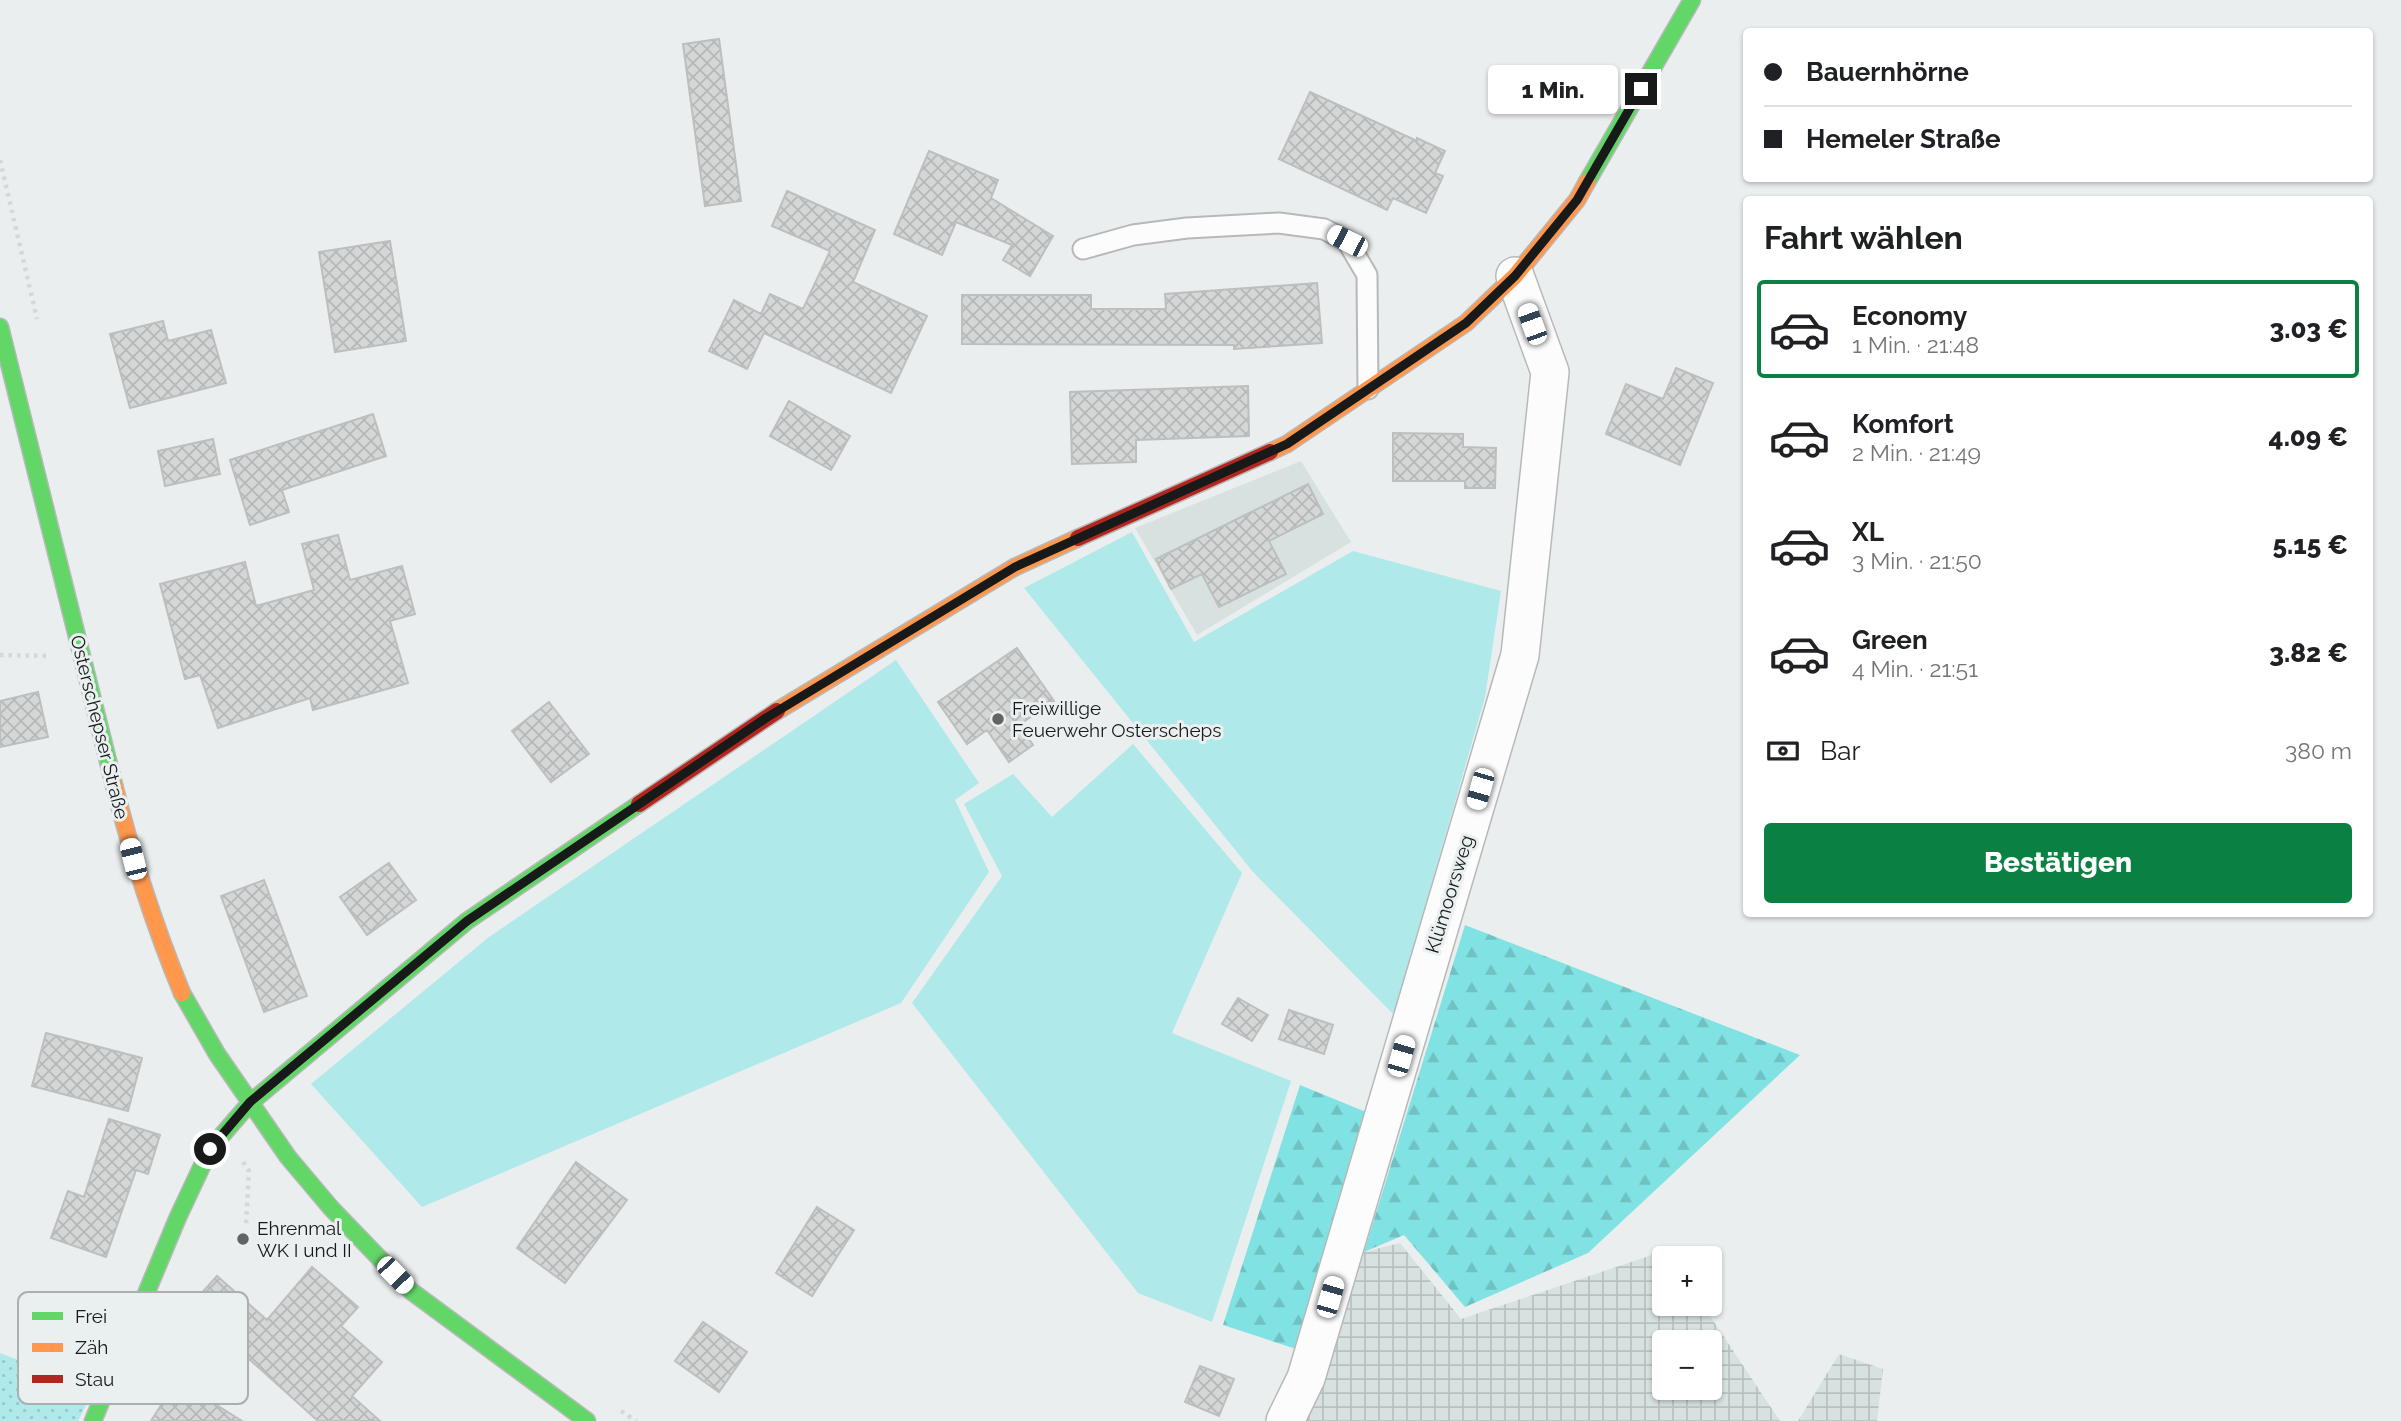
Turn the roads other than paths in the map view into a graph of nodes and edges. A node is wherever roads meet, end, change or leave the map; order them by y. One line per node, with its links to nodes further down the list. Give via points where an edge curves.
1 (1692, 0): 3 (street, via 1577,200)
2 (1083, 249): 5 (lane, via 1133,235 1199,227 1279,223 1324,229 1347,241 1367,275)
3 (1515, 276): 5 (street, via 1466,323); 11 (street, Klümoorsweg, via 1550,372 1520,655 1306,1378)
4 (0, 327): 6 (street, Osterschepser Straße, via 133,859 187,1002)
5 (1368, 389): 6 (street, via 1287,444 1015,567 766,718 467,921)
6 (250, 1102): 7 (street, via 210,1149); 10 (street, Osterschepser Straße, via 331,1208 411,1291)
7 (147, 1292)
8 (100, 1404): 9 (street)
9 (93, 1421)
10 (587, 1421)
11 (1285, 1421)

